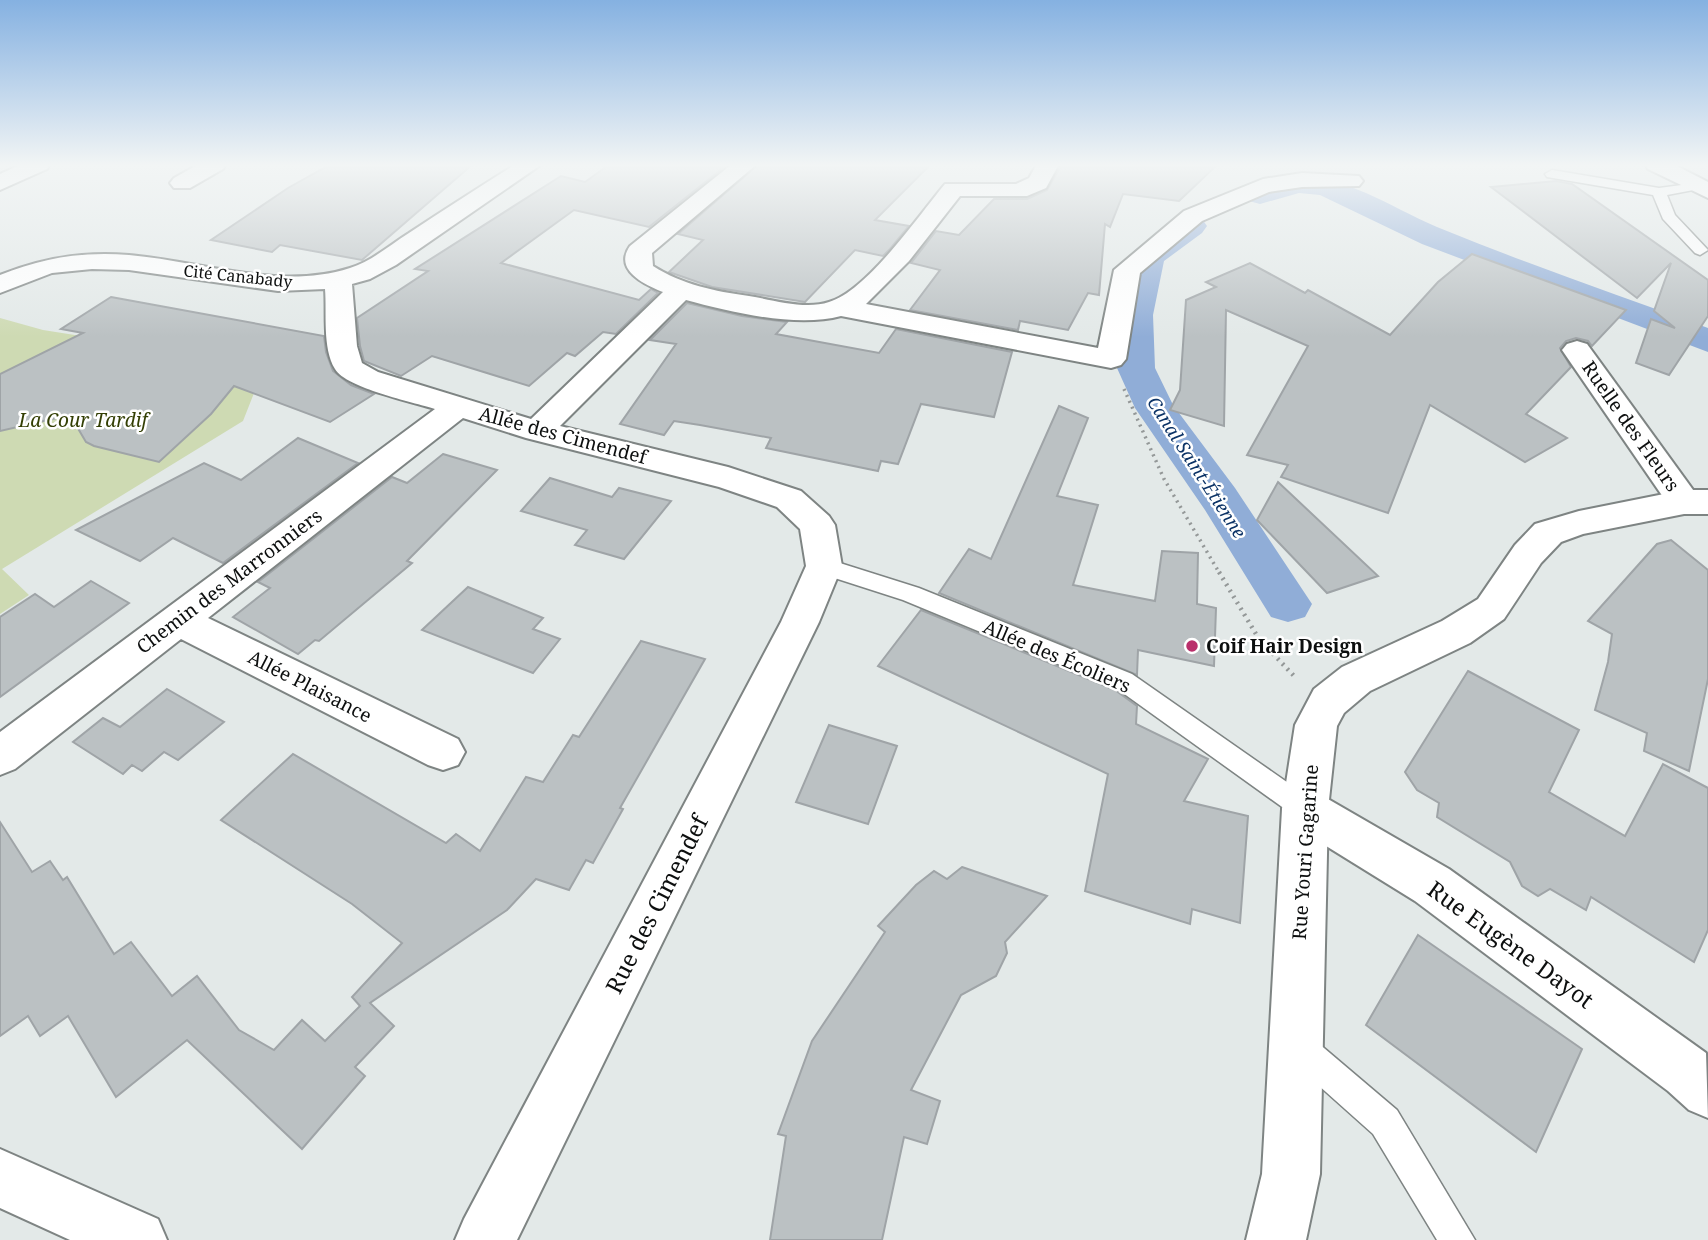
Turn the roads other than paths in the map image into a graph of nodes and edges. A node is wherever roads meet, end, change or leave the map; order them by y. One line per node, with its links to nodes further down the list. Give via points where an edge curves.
1 (443, 222): 7 (street, Cité Canabady, via 384,261)
2 (675, 222): 9 (street, via 639,251 640,269)
3 (925, 222): 10 (street, via 868,291)
4 (1186, 222): 10 (street, via 1127,270 1111,359)
5 (1674, 222): 6 (lane)
6 (1700, 250)
7 (338, 279): 8 (street, Cité Canabady, via 277,283 135,263 96,262 52,265); 12 (street, Allée des Cimendef, via 348,367)
8 (0, 285)
9 (681, 290): 10 (street, via 711,300 807,312); 13 (street)
10 (841, 308)
11 (1577, 350): 14 (street, Ruelle des Fleurs)
12 (458, 406): 13 (street, Allée des Cimendef); 16 (street, Chemin des Marronniers)
13 (537, 431): 15 (street, Allée des Cimendef, via 728,478 789,499 817,525)
14 (1696, 502): 19 (street, Rue Youri Gagarine, via 1548,533 1491,609 1456,632 1356,679 1329,701 1316,725)
15 (824, 566): 19 (lane, Allée des Écoliers, via 911,594 1124,681); 24 (street, Rue des Cimendef, via 800,622)
16 (178, 620): 17 (street, Allée Plaisance); 18 (street, Chemin des Marronniers)
17 (443, 752)
18 (0, 755)
19 (1305, 809): 20 (street, Rue Youri Gagarine); 21 (street, Rue Eugène Dayot, via 1432,885)
20 (1295, 1044): 25 (street, Rue Youri Gagarine, via 1291,1174); 26 (lane, via 1385,1122)
21 (1708, 1091)
22 (0, 1178): 23 (street)
23 (137, 1240)
24 (485, 1240)
25 (1276, 1240)
26 (1457, 1240)

